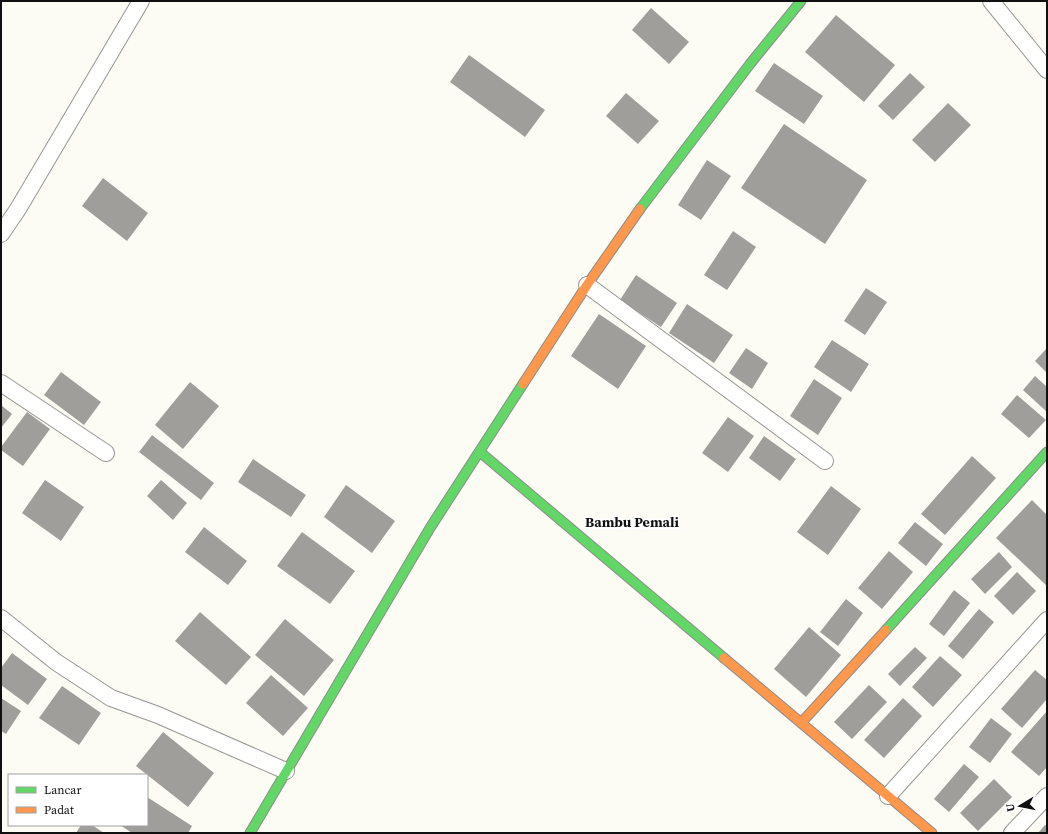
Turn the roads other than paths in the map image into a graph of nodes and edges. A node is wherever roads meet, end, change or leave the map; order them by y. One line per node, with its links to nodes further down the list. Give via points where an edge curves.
1 (141, 1): 5 (street)
2 (801, 1): 6 (street, via 656,187)
3 (991, 1): 4 (street)
4 (1047, 70)
5 (1, 234)
6 (587, 285): 8 (street); 11 (street)
7 (1, 383): 10 (street)
8 (480, 452): 14 (street); 15 (street, via 430,528)
9 (1047, 452): 14 (street)
10 (106, 453)
11 (825, 460)
12 (1, 618): 15 (street, via 56,662 112,698 158,715)
13 (1047, 620): 16 (street)
14 (801, 723): 16 (street)
15 (286, 771): 18 (street)
16 (888, 796): 19 (street)
17 (1047, 796): 20 (street)
18 (250, 833)
19 (932, 833)
20 (1012, 833)

